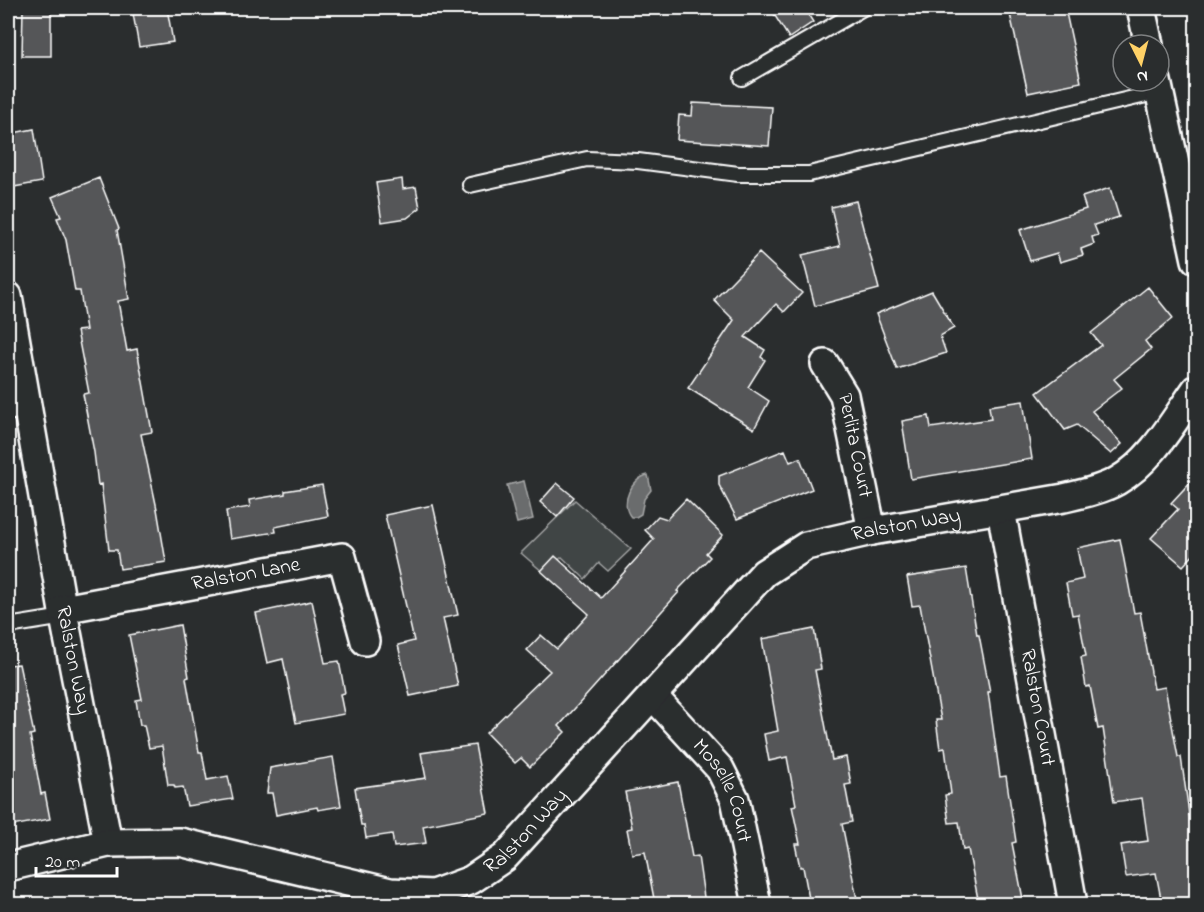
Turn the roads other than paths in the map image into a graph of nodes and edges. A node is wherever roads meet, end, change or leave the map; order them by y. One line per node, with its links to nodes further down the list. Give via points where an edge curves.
1 (863, 8): 4 (lane)
2 (1141, 8): 3 (street)
3 (1146, 33)
4 (742, 78)
5 (1130, 93): 7 (lane, via 809,174 738,174 638,161 587,159)
6 (1160, 93): 8 (street)
7 (470, 185)
8 (1197, 260)
9 (8, 296): 12 (street, Ralston Way)
10 (825, 364): 14 (street, Perlita Court, via 844,395)
11 (1197, 389): 13 (street, Ralston Way, via 1142,462 1117,481 1073,496)
12 (17, 411): 15 (street, Ralston Way)
13 (1001, 510): 14 (street, Ralston Way); 23 (street, Ralston Court)
14 (872, 531): 18 (street, Ralston Way, via 806,546 764,573)
15 (63, 613): 16 (lane); 17 (street, Ralston Lane, via 342,556); 19 (street, Ralston Way)
16 (8, 626)
17 (365, 641)
18 (653, 696): 21 (street, Ralston Way, via 505,857); 22 (street, Moselle Court, via 720,769 735,799)
19 (108, 843): 20 (street); 21 (street, Ralston Way, via 180,842)
20 (8, 867)
21 (434, 899)
22 (757, 904)
23 (1073, 904)

